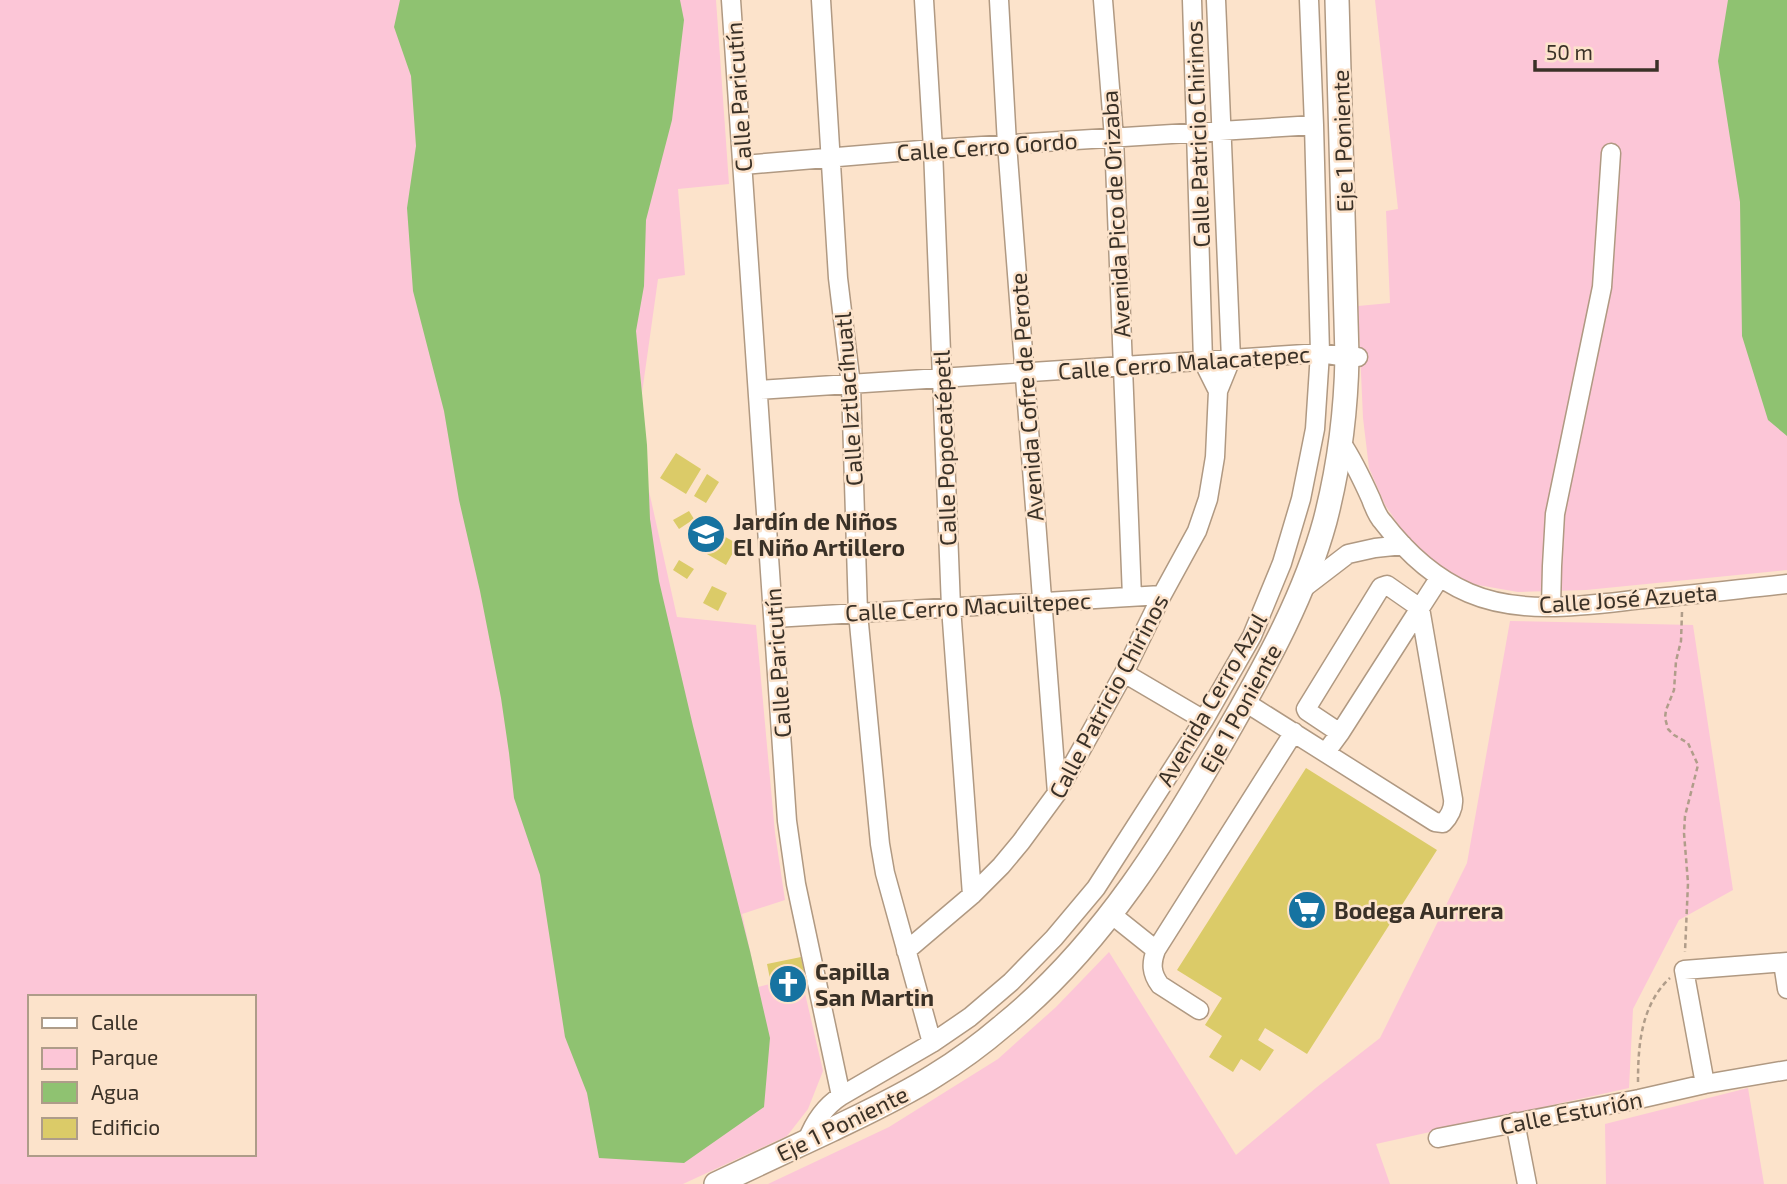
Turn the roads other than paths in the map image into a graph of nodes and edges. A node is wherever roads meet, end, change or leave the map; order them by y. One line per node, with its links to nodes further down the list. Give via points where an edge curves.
1 (731, 0): 18 (street, Calle Paricutín)
2 (821, 0): 17 (street, Calle Iztlacíhuatl)
3 (924, 0): 15 (street, Calle Popocatépetl)
4 (999, 0): 14 (street, Avenida Cofre de Perote)
5 (1103, 0): 13 (street, Avenida Pico de Orizaba)
6 (1309, 0): 10 (street, Avenida Cerro Azul)
7 (1337, 0): 20 (main road, Eje 1 Poniente)
8 (1216, 5): 9 (street); 11 (street, Calle Patricio Chirinos)
9 (1192, 6): 12 (street, Calle Patricio Chirinos)
10 (1314, 125): 11 (street, Calle Cerro Gordo); 19 (street, Avenida Cerro Azul)
11 (1222, 131): 12 (street, Calle Cerro Gordo); 21 (street, Calle Patricio Chirinos)
12 (1197, 132): 13 (street, Calle Cerro Gordo); 22 (street, Calle Patricio Chirinos)
13 (1114, 138): 14 (street, Calle Cerro Gordo); 23 (street, Avenida Pico de Orizaba)
14 (1007, 144): 15 (street, Calle Cerro Gordo); 24 (street, Avenida Cofre de Perote)
15 (933, 149): 17 (street, Calle Cerro Gordo); 25 (street, Calle Popocatépetl)
16 (1611, 153): 39 (street, via 1602,287 1555,514)
17 (831, 157): 18 (street, Calle Cerro Gordo); 26 (street, Calle Iztlacíhuatl, via 838,278)
18 (743, 165): 27 (street, Calle Paricutín)
19 (1320, 353): 20 (street, Calle Cerro Malacatepec); 21 (street, Calle Cerro Malacatepec); 44 (street, Avenida Cerro Azul, via 1315,429 1282,563 1252,636)
20 (1352, 357): 29 (main road, Eje 1 Poniente)
21 (1231, 359): 22 (street, Calle Cerro Malacatepec); 28 (street, Calle Patricio Chirinos)
22 (1203, 361): 23 (street, Calle Cerro Malacatepec); 28 (street, Calle Patricio Chirinos)
23 (1122, 366): 24 (street, Calle Cerro Malacatepec); 35 (street, Avenida Pico de Orizaba)
24 (1025, 373): 25 (street, Calle Cerro Malacatepec); 36 (street, Avenida Cofre de Perote)
25 (941, 379): 26 (street, Calle Cerro Malacatepec); 37 (street, Calle Popocatépetl)
26 (851, 384): 27 (street, Calle Cerro Malacatepec); 40 (street, Calle Iztlacíhuatl)
27 (758, 390): 41 (street, Calle Paricutín)
28 (1218, 391): 34 (street, Calle Patricio Chirinos, via 1208,499 1197,531)
29 (1341, 442): 30 (street, Calle José Azueta, via 1380,519); 33 (main road, Eje 1 Poniente, via 1324,523)
30 (1403, 545): 31 (street, Calle José Azueta); 33 (street, via 1348,554)
31 (1440, 577): 38 (street); 39 (street, Calle José Azueta, via 1470,593 1508,604)
32 (1787, 584): 39 (street, Calle José Azueta)
33 (1301, 590): 43 (main road, Eje 1 Poniente)
34 (1162, 595): 35 (street, Calle Cerro Macuiltepec); 42 (street, Calle Patricio Chirinos)
35 (1132, 597): 36 (street, Calle Cerro Macuiltepec)
36 (1041, 602): 37 (street, Calle Cerro Macuiltepec); 48 (street, Avenida Cofre de Perote)
37 (951, 607): 40 (street, Calle Cerro Macuiltepec); 49 (street, Calle Popocatépetl)
38 (1420, 607): 46 (street); 46 (street, via 1387,585 1381,587 1306,709); 47 (street, via 1453,799 1445,821 1435,822)
39 (1551, 607)
40 (858, 613): 41 (street, Calle Cerro Macuiltepec); 52 (street, Calle Iztlacíhuatl, via 880,844)
41 (774, 618): 59 (street, Calle Paricutín, via 791,854)
42 (1124, 673): 44 (street); 48 (street, Calle Patricio Chirinos)
43 (1245, 702): 45 (street); 50 (main road, Eje 1 Poniente, via 1201,780)
44 (1204, 720): 56 (street, Avenida Cerro Azul, via 1096,888 1054,938 1011,982)
45 (1294, 732): 47 (street); 51 (street)
46 (1340, 733): 47 (street)
47 (1326, 752)
48 (1057, 793): 49 (street, Calle Patricio Chirinos, via 1001,866)
49 (972, 895): 52 (street, Calle Patricio Chirinos)
50 (1111, 914): 51 (street); 62 (main road, Eje 1 Poniente, via 1075,957 1005,1024 935,1076)
51 (1156, 950): 55 (street, via 1152,961 1155,979)
52 (906, 951): 56 (street, Calle Iztlacíhuatl)
53 (1785, 962): 54 (street); 58 (street, via 1684,970)
54 (1787, 989)
55 (1199, 1010)
56 (932, 1043): 59 (street, Avenida Cerro Azul)
57 (1787, 1070): 58 (street, Calle Esturión)
58 (1705, 1084): 60 (street, Calle Esturión)
59 (841, 1096): 62 (street, via 816,1121)
60 (1515, 1122): 61 (street, Calle Esturión); 64 (street)
61 (1438, 1138)
62 (807, 1141): 63 (main road, Eje 1 Poniente)
63 (716, 1184)
64 (1527, 1184)

